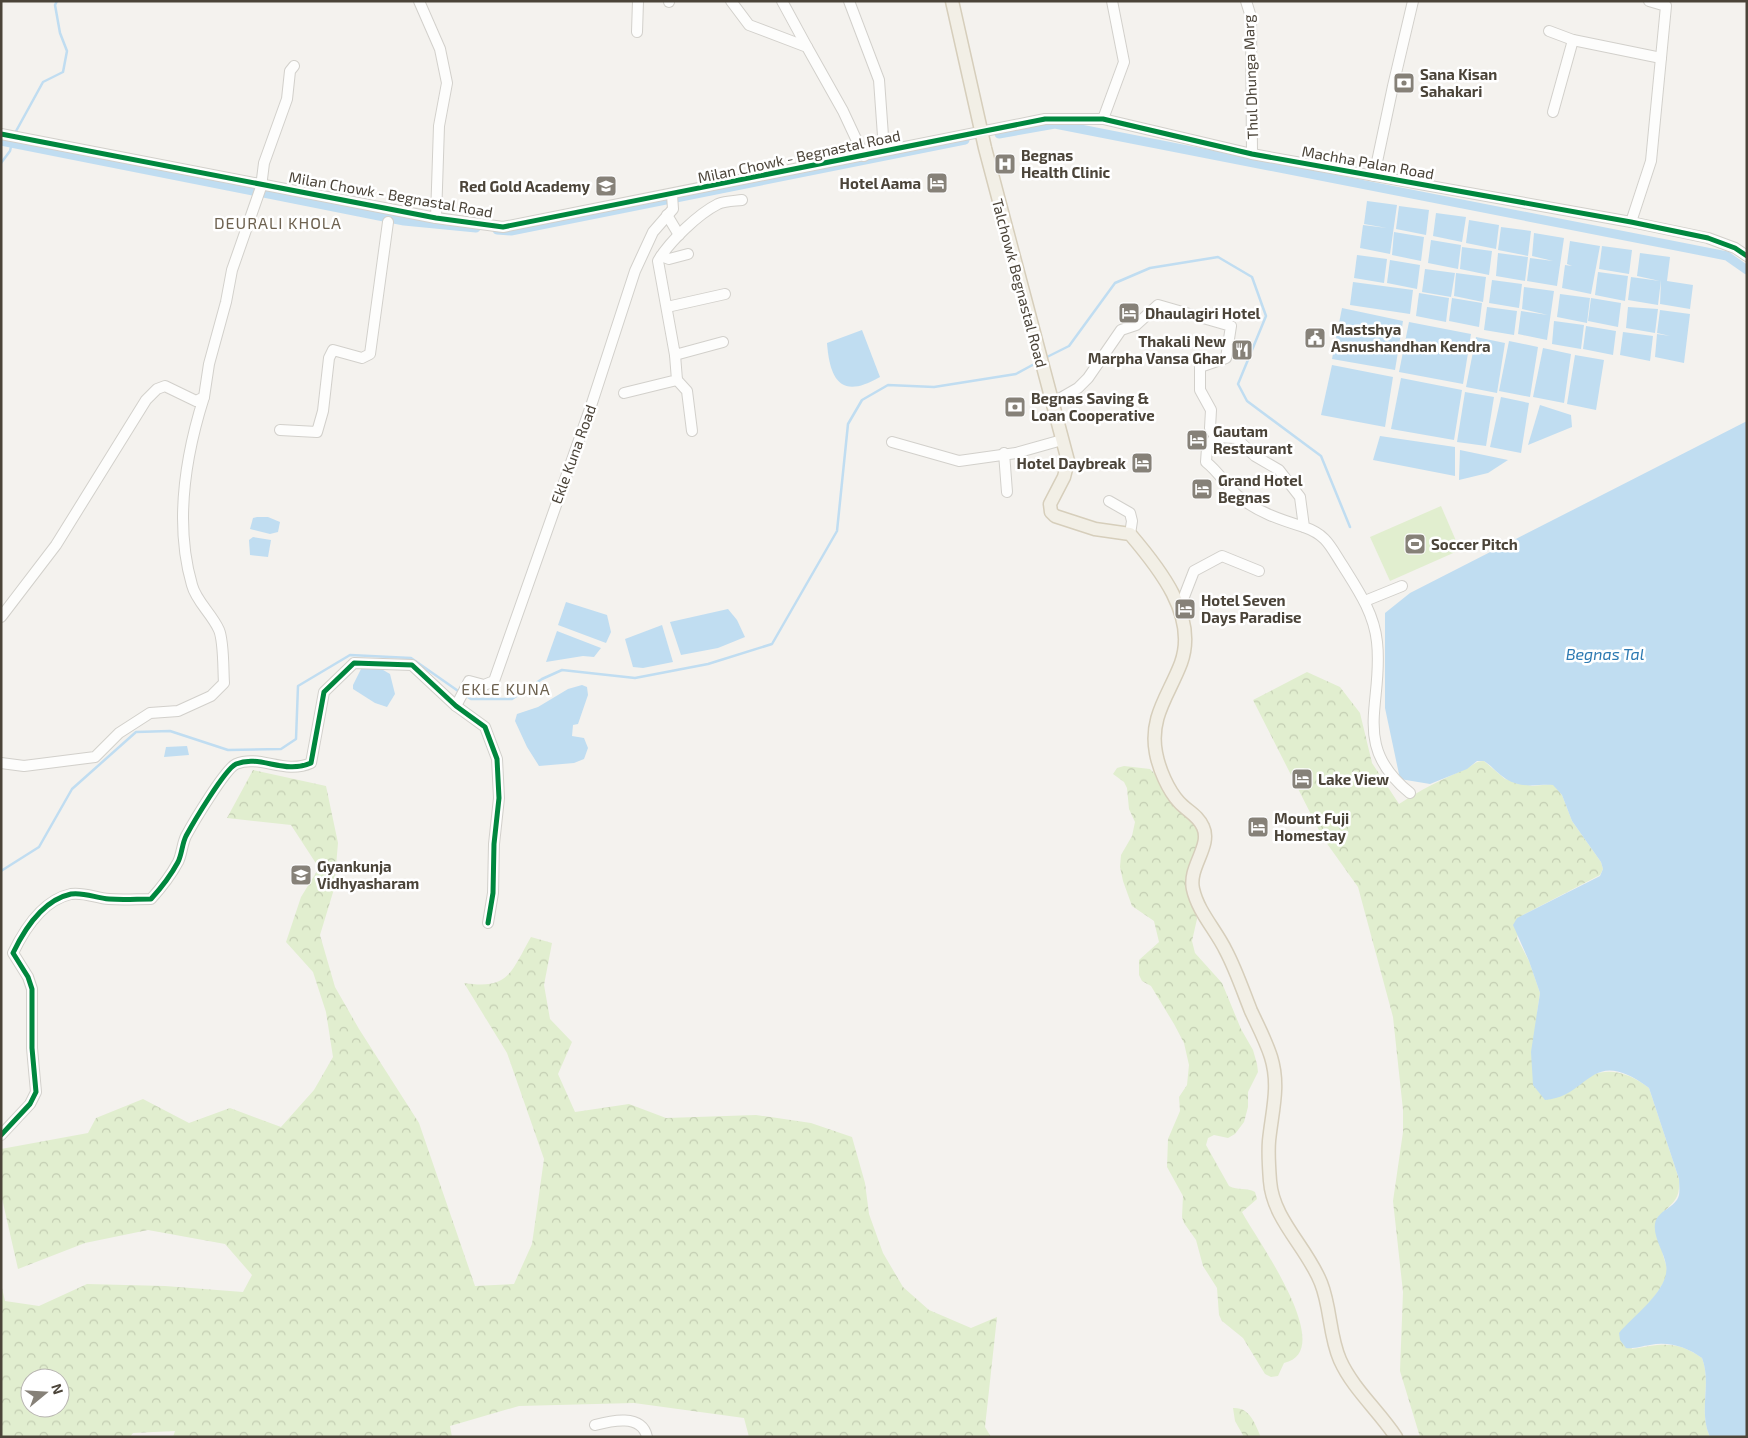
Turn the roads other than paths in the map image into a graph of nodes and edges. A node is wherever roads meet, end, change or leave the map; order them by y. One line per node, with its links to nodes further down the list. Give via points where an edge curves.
1 (419, 1): 29 (street, via 440,49 447,83 439,126)
2 (638, 1): 12 (street)
3 (731, 1): 14 (street, via 749,25)
4 (782, 1): 14 (street)
5 (849, 1): 21 (street, via 879,80)
6 (952, 1): 19 (main road, Talchowk Begnastal Road)
7 (1112, 1): 18 (street, via 1124,62)
8 (1246, 1): 22 (street, Thul Dhunga Marg, via 1251,17)
9 (1413, 1): 24 (street)
10 (1648, 1): 15 (street, via 1666,6)
11 (1549, 30): 13 (street)
12 (637, 32)
13 (1573, 40): 15 (street); 17 (street)
14 (807, 48): 23 (street)
15 (1661, 58): 31 (street, via 1651,161)
16 (294, 66): 25 (street, via 290,71 288,99 264,163)
17 (1553, 112)
18 (1103, 119): 19 (street, Machha Palan Road, via 1045,119); 22 (street, Machha Palan Road)
19 (982, 132): 21 (street, Milan Chowk - Begnastal Road); 43 (main road, Talchowk Begnastal Road)
20 (1, 134): 25 (street, Milan Chowk - Begnastal Road)
21 (884, 150): 23 (street, Milan Chowk - Begnastal Road)
22 (1252, 154): 24 (street, Machha Palan Road)
23 (864, 156): 26 (street, Milan Chowk - Begnastal Road)
24 (1374, 176): 31 (street, Machha Palan Road)
25 (262, 185): 29 (street, Milan Chowk - Begnastal Road); 42 (street, via 232,270)
26 (672, 195): 28 (street); 29 (street, Milan Chowk - Begnastal Road, via 504,227)
27 (742, 200): 32 (street, via 719,204)
28 (670, 212): 32 (street); 59 (street, Ekle Kuna Road, via 653,232 635,271 494,681 484,685 469,681)
29 (436, 218)
30 (388, 222): 44 (street, via 370,354 362,358 332,350 317,432)
31 (1631, 222): 35 (street, Machha Palan Road, via 1708,238)
32 (680, 234): 34 (street)
33 (688, 254): 34 (street, via 669,259)
34 (661, 256): 37 (street, via 658,269)
35 (1747, 256)
36 (724, 294): 37 (street)
37 (667, 308): 39 (street)
38 (723, 342): 39 (street)
39 (675, 355): 40 (street)
40 (677, 380): 41 (street); 45 (street, via 687,390)
41 (624, 393)
42 (204, 397): 58 (street, via 196,401 165,386 151,394 56,545); 60 (street, via 196,424 182,506 184,553 192,587 220,631 224,683 211,696 178,711 150,712 119,733 95,757 32,765)
43 (1052, 403): 46 (street, via 1078,388 1088,378 1121,330 1136,326 1158,305 1231,326 1226,358 1200,367 1200,390 1211,410 1210,428); 47 (main road, Talchowk Begnastal Road)
44 (280, 430)
45 (692, 431)
46 (1215, 437): 52 (street, via 1236,438 1255,456 1279,470 1300,497); 52 (street, via 1207,448 1206,462 1220,473 1237,495 1275,519)
47 (1062, 440): 49 (street, via 1016,453); 53 (main road, Talchowk Begnastal Road, via 1068,461 1050,504 1051,512 1095,529)
48 (892, 442): 49 (street, via 959,461)
49 (1004, 453): 50 (street)
50 (1007, 492)
51 (1109, 501): 53 (street, via 1130,513)
52 (1304, 527): 56 (street, via 1321,533)
53 (1130, 534): 57 (main road, via 1151,559)
54 (1259, 571): 57 (street, via 1222,556 1194,571)
55 (1402, 586): 56 (street)
56 (1365, 601): 61 (street, via 1377,640 1379,661 1372,718 1375,745 1386,770)
57 (1180, 607): 66 (main road, via 1184,634 1182,656 1153,732 1158,761 1180,804 1191,810 1204,828 1204,841 1194,865 1192,887 1211,928 1227,952 1271,1056 1276,1079 1269,1142 1270,1183 1278,1212 1303,1248 1320,1283 1340,1362)
58 (1, 617)
59 (456, 706): 62 (street, via 485,727 497,760 499,798); 63 (street, via 412,665 354,663 324,692 311,764 298,769 250,761 235,764 212,792 186,837 179,860 151,899 107,899 70,894 41,909 13,953 32,989 36,1092 30,1104)
60 (1, 763)
61 (1410, 793)
62 (488, 923)
63 (1, 1135)
64 (595, 1426): 65 (street, via 624,1420 635,1423 646,1432)
65 (646, 1437)
66 (1396, 1437)

